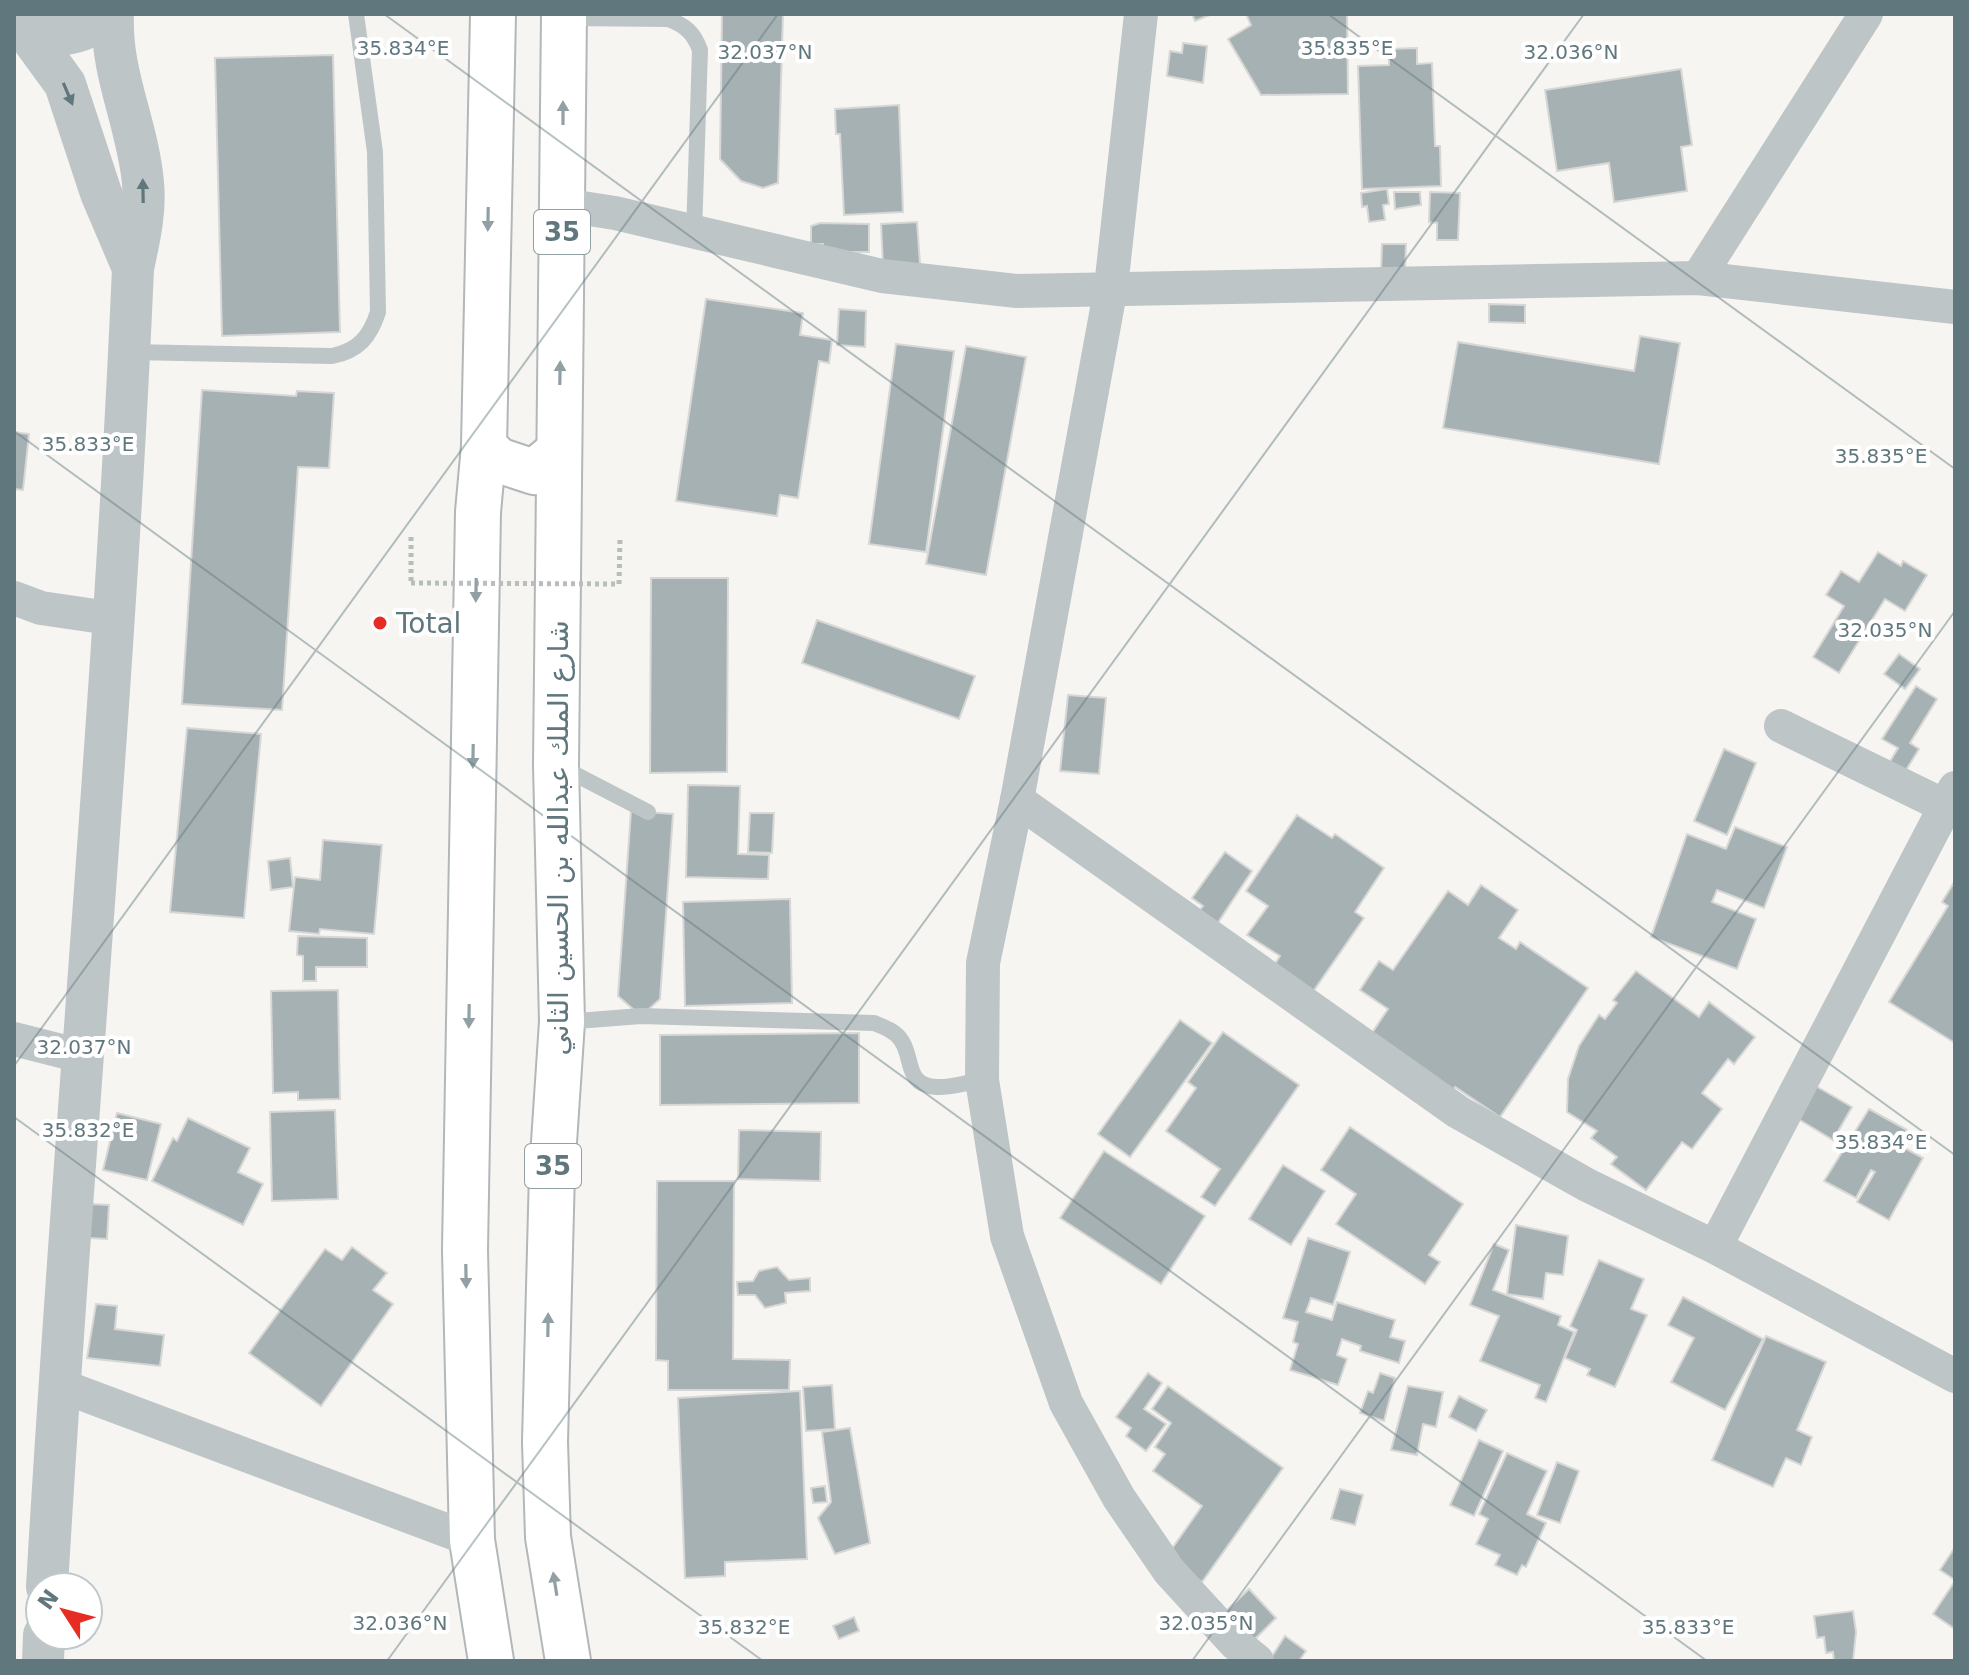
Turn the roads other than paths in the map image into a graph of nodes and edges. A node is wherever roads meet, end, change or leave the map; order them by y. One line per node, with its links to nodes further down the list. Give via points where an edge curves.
1 (111, 14): 7 (street, via 71,34 47,35); 10 (street, one-way to 1, via 144,183 116,71)
2 (356, 14): 14 (lane, via 375,152 378,312 372,330 358,347 332,356)
3 (493, 14): 15 (highway, one-way to 15)
4 (1141, 14): 12 (street)
5 (1866, 14): 11 (street)
6 (564, 16): 8 (highway, شارع الملك عبدالله بن الحسين الثاني / 35, one-way to 6); 9 (lane, via 668,19 696,39 700,50)
7 (20, 25): 10 (street, one-way to 10, via 65,84 101,193)
8 (563, 205): 9 (street); 16 (highway, شارع الملك عبدالله بن الحسين الثاني / 35, one-way to 8)
9 (694, 234): 12 (street, via 882,276 937,283 1017,291)
10 (133, 268): 14 (street)
11 (1698, 278): 12 (street); 13 (street)
12 (1111, 287): 21 (street)
13 (1955, 307)
14 (130, 352): 18 (street)
15 (484, 446): 16 (highway, via 498,460 534,472); 31 (highway, one-way to 31, via 478,527 465,1250)
16 (559, 451): 20 (highway, شارع الملك عبدالله بن الحسين الثاني / 35)
17 (14, 598): 18 (street, via 41,608)
18 (116, 619): 26 (street)
19 (1781, 726): 22 (street)
20 (556, 765): 23 (lane); 24 (highway, شارع الملك عبدالله بن الحسين الثاني / 35)
21 (1017, 800): 27 (street, via 983,963); 28 (street, via 1458,1112 1587,1185)
22 (1952, 802): 28 (street)
23 (648, 812)
24 (562, 1022): 27 (lane, via 641,1016 874,1023 903,1041 909,1070 921,1083 938,1087); 34 (highway, شارع الملك عبدالله بن الحسين الثاني / 35, one-way to 24, via 548,1537 545,1442)
25 (14, 1039): 26 (street)
26 (81, 1056): 30 (street)
27 (982, 1080): 35 (street, via 1007,1236 1066,1403 1119,1498 1169,1571)
28 (1715, 1247): 29 (street)
29 (1955, 1376)
30 (59, 1385): 31 (street); 32 (street)
31 (472, 1540): 33 (highway)
32 (48, 1571)
33 (491, 1661)
34 (568, 1661)
35 (1257, 1661)

